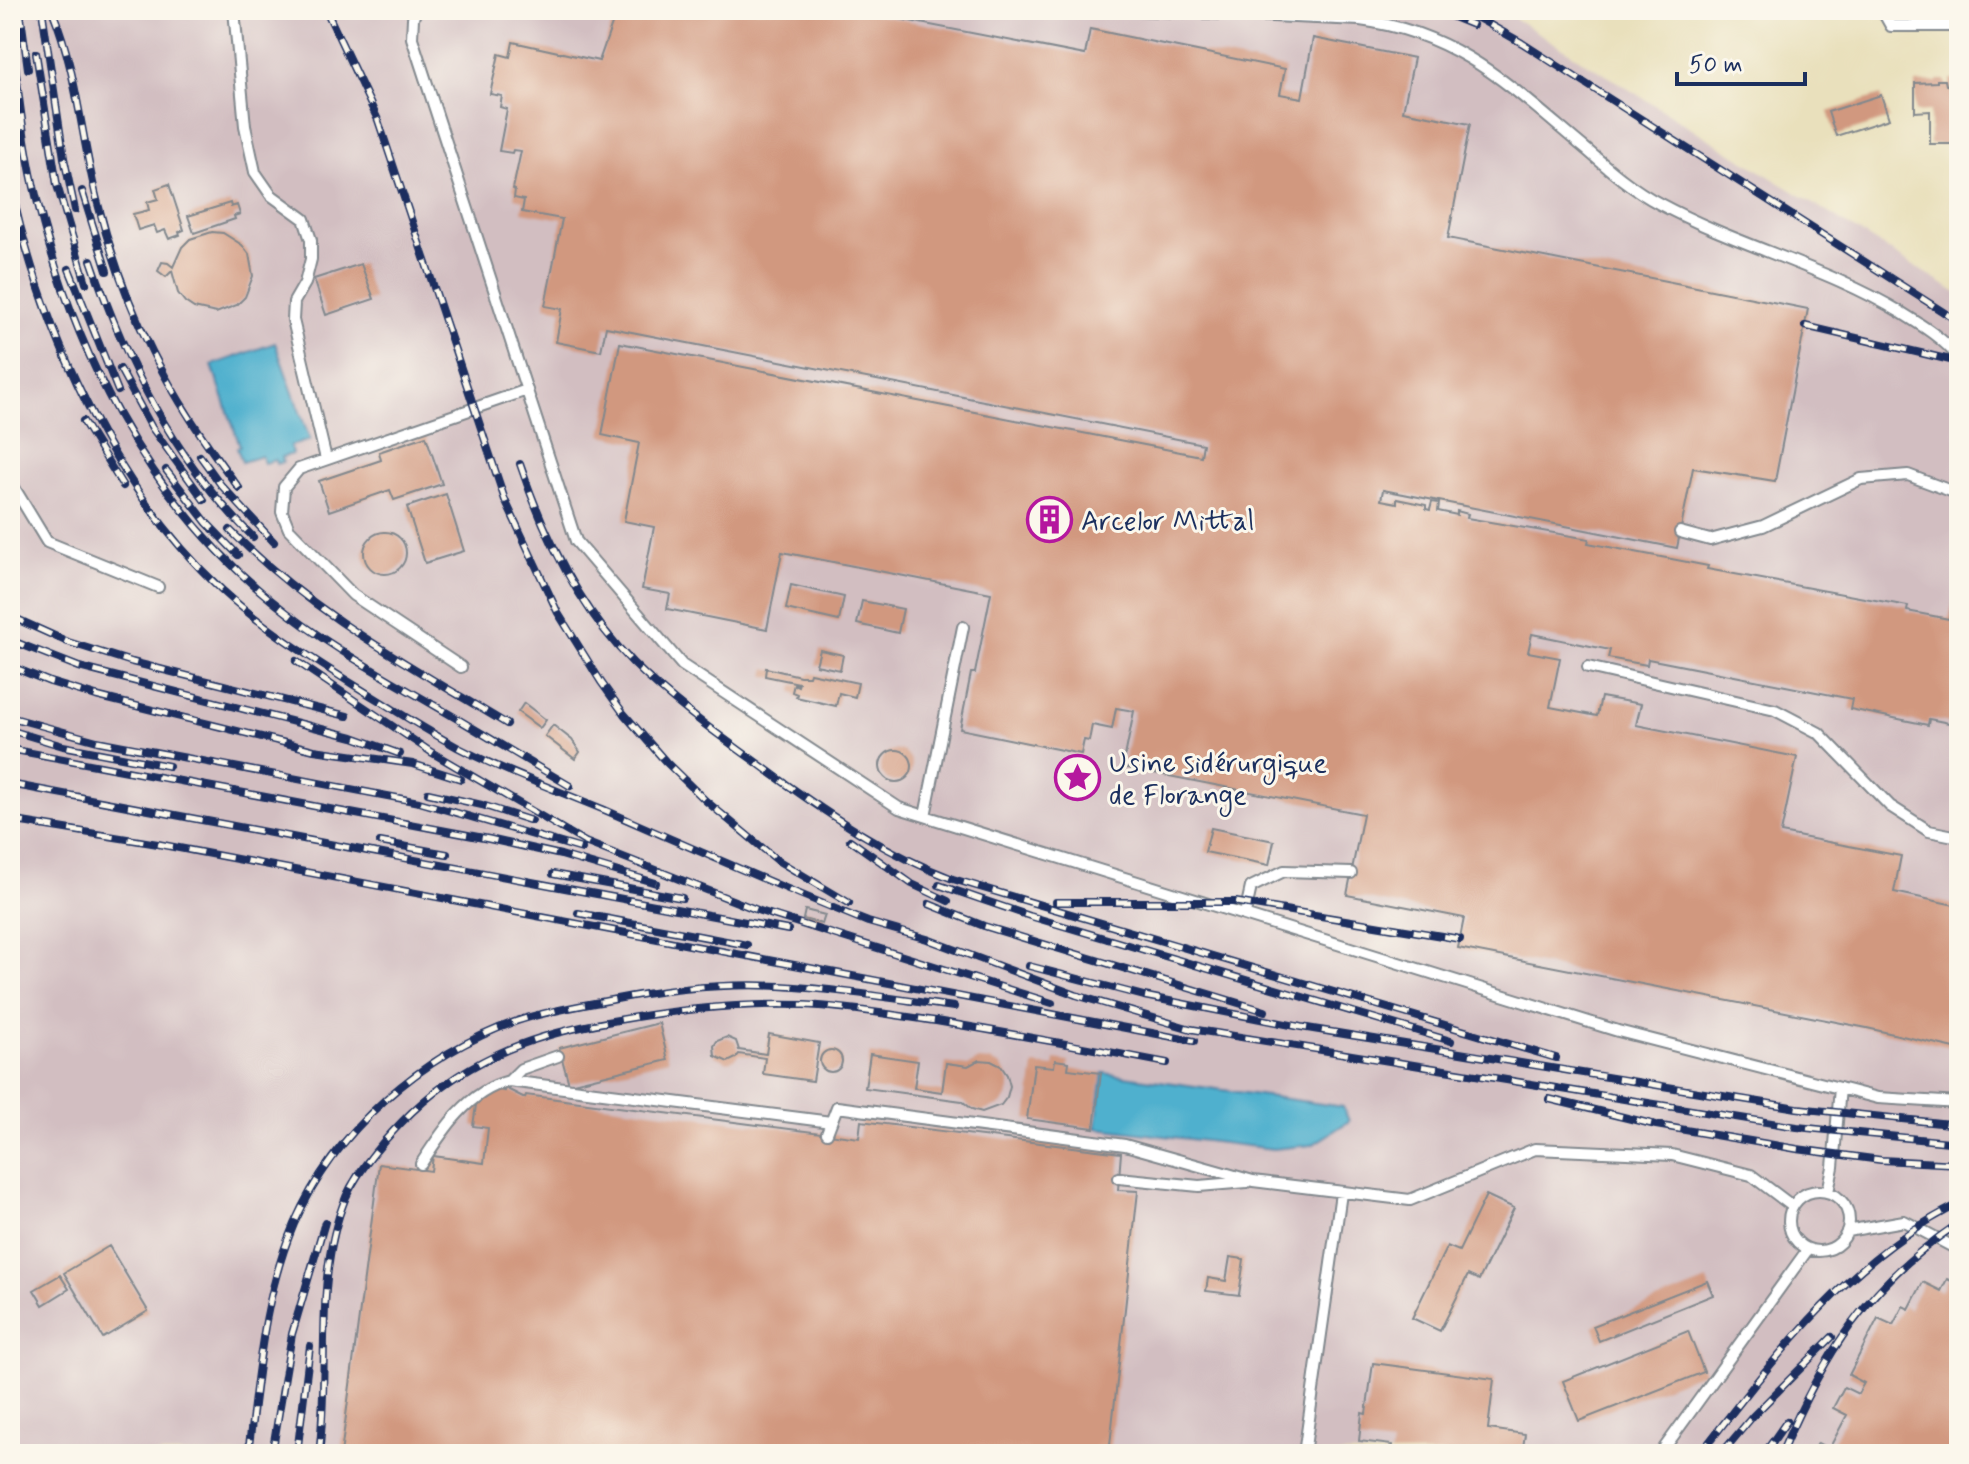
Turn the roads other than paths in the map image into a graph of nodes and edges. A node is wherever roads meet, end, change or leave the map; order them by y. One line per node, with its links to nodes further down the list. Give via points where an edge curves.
1 (234, 10): 8 (lane, via 245,126 255,172 271,195 304,219 311,240 311,259 294,302 293,320)
2 (416, 10): 7 (lane, via 412,38)
3 (1137, 10): 6 (lane, via 1360,20 1387,23 1443,42 1499,76 1646,196 1876,298 1923,326)
4 (1882, 10): 5 (lane, via 1891,26)
5 (1959, 26)
6 (1959, 358)
7 (527, 390): 8 (lane); 16 (lane, via 576,541 682,665 899,808)
8 (326, 459): 14 (lane, via 299,469 284,487 282,512 289,529 353,595)
9 (10, 481): 12 (lane, via 47,542)
10 (1959, 494): 11 (lane, via 1908,475 1861,479 1763,526 1710,540)
11 (1680, 532)
12 (158, 587)
13 (963, 627): 16 (lane)
14 (461, 667)
15 (1588, 667): 17 (lane, via 1775,710 1819,733 1890,806 1929,831)
16 (925, 816): 19 (lane)
17 (1959, 837)
18 (1351, 873): 19 (lane, via 1284,871 1251,887)
19 (1245, 914): 22 (lane, via 1618,1031)
20 (558, 1056): 21 (lane, via 521,1069)
21 (509, 1081): 26 (lane, via 476,1095); 28 (lane, via 829,1128 837,1107 1125,1145)
22 (1840, 1088): 24 (lane, via 1878,1098); 29 (lane)
23 (1959, 1095): 24 (lane)
24 (1939, 1102): 25 (lane)
25 (1959, 1103)
26 (421, 1164)
27 (1119, 1178): 28 (lane, via 1199,1186)
28 (1253, 1181): 30 (lane)
29 (1828, 1192): 31 (lane, via 1808,1193); 32 (lane, via 1848,1212)
30 (1341, 1193): 31 (lane, via 1410,1200 1535,1149 1672,1155 1751,1175); 37 (lane)
31 (1792, 1206): 35 (lane, via 1789,1227)
32 (1847, 1231): 34 (lane, via 1904,1221); 35 (lane, via 1827,1250)
33 (1959, 1239): 34 (lane)
34 (1947, 1243): 36 (lane)
35 (1808, 1249): 38 (lane)
36 (1959, 1250)
37 (1304, 1454)
38 (1660, 1454)

